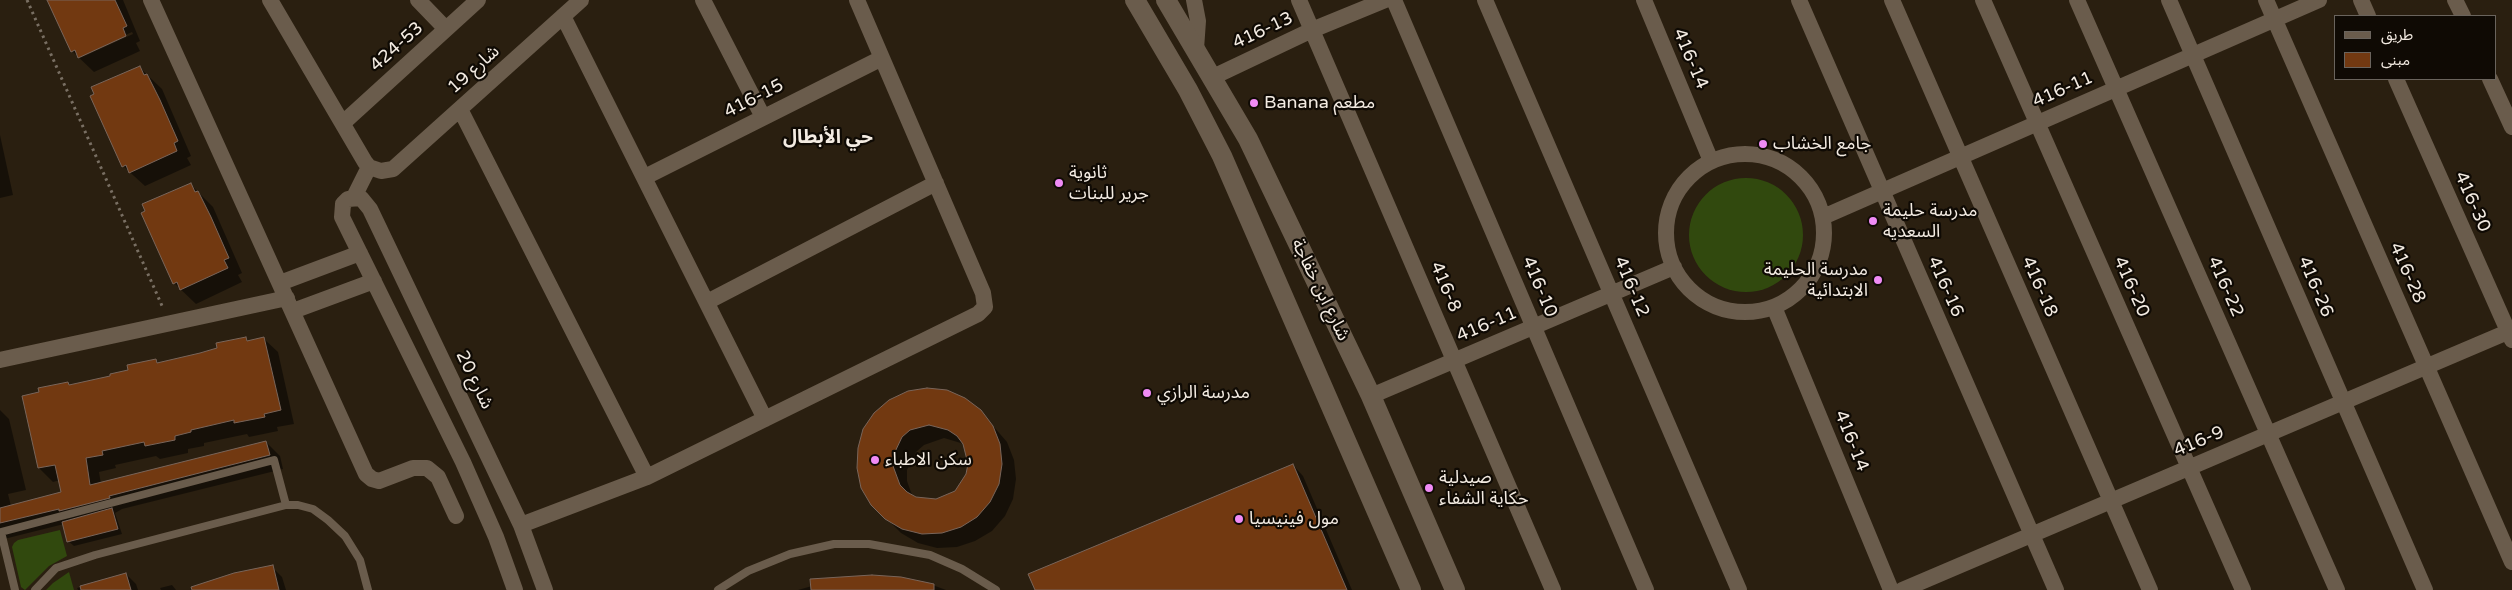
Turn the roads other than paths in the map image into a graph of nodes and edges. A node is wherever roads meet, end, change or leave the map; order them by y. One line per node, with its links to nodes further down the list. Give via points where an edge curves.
1 (151, 0): 56 (street)
2 (270, 0): 41 (street)
3 (418, 0): 29 (street)
4 (478, 0): 29 (street, 424-53)
5 (580, 0): 27 (street, شارع 19)
6 (703, 0): 40 (street)
7 (857, 0): 33 (street)
8 (1135, 0): 34 (street, شارع ابن خفاجة)
9 (1166, 0): 31 (street, شارع ابن خفاجة)
10 (1194, 0): 31 (street, via 1198,21)
11 (1299, 0): 30 (street, 416-8)
12 (1385, 0): 30 (street, 416-13)
13 (1394, 0): 59 (street, 416-10)
14 (1485, 0): 55 (street, 416-12)
15 (1644, 0): 45 (street, 416-14)
16 (1799, 0): 49 (street, 416-16)
17 (1892, 0): 44 (street, 416-18)
18 (1983, 0): 42 (street, 416-20)
19 (2077, 0): 38 (street, 416-22)
20 (2169, 0): 32 (street, 416-26)
21 (2266, 0): 28 (street, 416-28)
22 (2319, 0): 28 (street, 416-11)
23 (2361, 0): 25 (street)
24 (2455, 0): 26 (street)
25 (2368, 15)
26 (2462, 15)
27 (563, 16): 39 (street, شارع 19); 47 (street)
28 (2274, 19): 32 (street, 416-11); 63 (street, 416-28)
29 (446, 29): 41 (street, 424-53)
30 (1312, 30): 35 (street, 416-13); 62 (street, 416-8)
31 (1196, 49): 34 (street); 35 (street, شارع ابن خفاجة)
32 (2193, 55): 38 (street, 416-11); 65 (street, 416-26)
33 (882, 58): 40 (street, 416-15); 48 (street)
34 (1172, 64): 83 (street, شارع ابن خفاجة, via 1222,156)
35 (1213, 77): 64 (street, شارع ابن خفاجة, via 1248,139)
36 (2396, 80): 60 (street, 416-30)
37 (2490, 80): 43 (street)
38 (2116, 89): 42 (street, 416-11); 67 (street, 416-22)
39 (460, 110): 46 (street, شارع 19, via 393,170 381,172); 69 (street)
40 (763, 117): 47 (street, 416-15)
41 (343, 123): 46 (street)
42 (2038, 123): 44 (street, 416-11); 68 (street, 416-20)
43 (2512, 127)
44 (1960, 157): 49 (street, 416-11); 70 (street, 416-18)
45 (1712, 161): 51 (street, via 1734,155 1758,155 1781,162 1800,176 1815,195); 53 (street, via 1691,175 1676,195 1667,218 1667,243)
46 (369, 167): 50 (street)
47 (644, 177): 57 (street)
48 (936, 183): 57 (street); 66 (street, via 983,293 985,307 978,314)
49 (1882, 191): 51 (street, 416-11); 74 (street, 416-16)
50 (354, 197): 52 (street, via 343,204 341,211); 73 (street, شارع 20, via 361,198 370,209)
51 (1823, 217): 58 (street, via 1825,239 1820,261 1809,281 1794,296)
52 (360, 253): 54 (street); 56 (street)
53 (1674, 267): 55 (street, 416-11); 58 (street, via 1693,292 1706,302 1728,311 1751,313)
54 (374, 281): 56 (street); 79 (street, via 463,462)
55 (1612, 294): 59 (street, 416-11); 87 (street, 416-12)
56 (287, 298): 61 (street); 72 (street, via 366,474 379,481 413,468 427,468 438,477)
57 (707, 302): 66 (street)
58 (1774, 307): 88 (street, 416-14)
59 (1534, 327): 62 (street, 416-11); 86 (street, 416-10)
60 (2511, 334): 63 (street, 416-9)
61 (0, 360)
62 (1454, 360): 64 (street, 416-11); 85 (street, 416-8)
63 (2426, 367): 65 (street, 416-9); 75 (street, 416-28)
64 (1371, 396): 84 (street, شارع ابن خفاجة)
65 (2343, 402): 67 (street, 416-9); 94 (street, 416-26)
66 (765, 419): 69 (street)
67 (2268, 434): 68 (street, 416-9); 93 (street, 416-22)
68 (2189, 468): 70 (street, 416-9); 92 (street, 416-20)
69 (647, 477): 73 (street)
70 (2111, 501): 74 (street, 416-9); 91 (street, 416-18)
71 (286, 505): 76 (lane, via 274,460 1,532); 77 (lane, via 72,562 56,568); 78 (lane, via 314,509 345,536 360,560)
72 (456, 516)
73 (521, 525): 80 (street, شارع 20)
74 (2032, 535): 89 (street, 416-9); 90 (street, 416-16)
75 (2512, 562)
76 (15, 590)
77 (35, 590)
78 (368, 590)
79 (515, 590)
80 (545, 590)
81 (718, 590): 82 (lane, via 748,571 790,554 834,544 869,544 930,555 962,569)
82 (996, 590)
83 (1411, 590)
84 (1456, 590)
85 (1553, 590)
86 (1646, 590)
87 (1740, 590)
88 (1891, 590)
89 (1902, 590)
90 (2056, 590)
91 (2150, 590)
92 (2243, 590)
93 (2337, 590)
94 (2425, 590)

